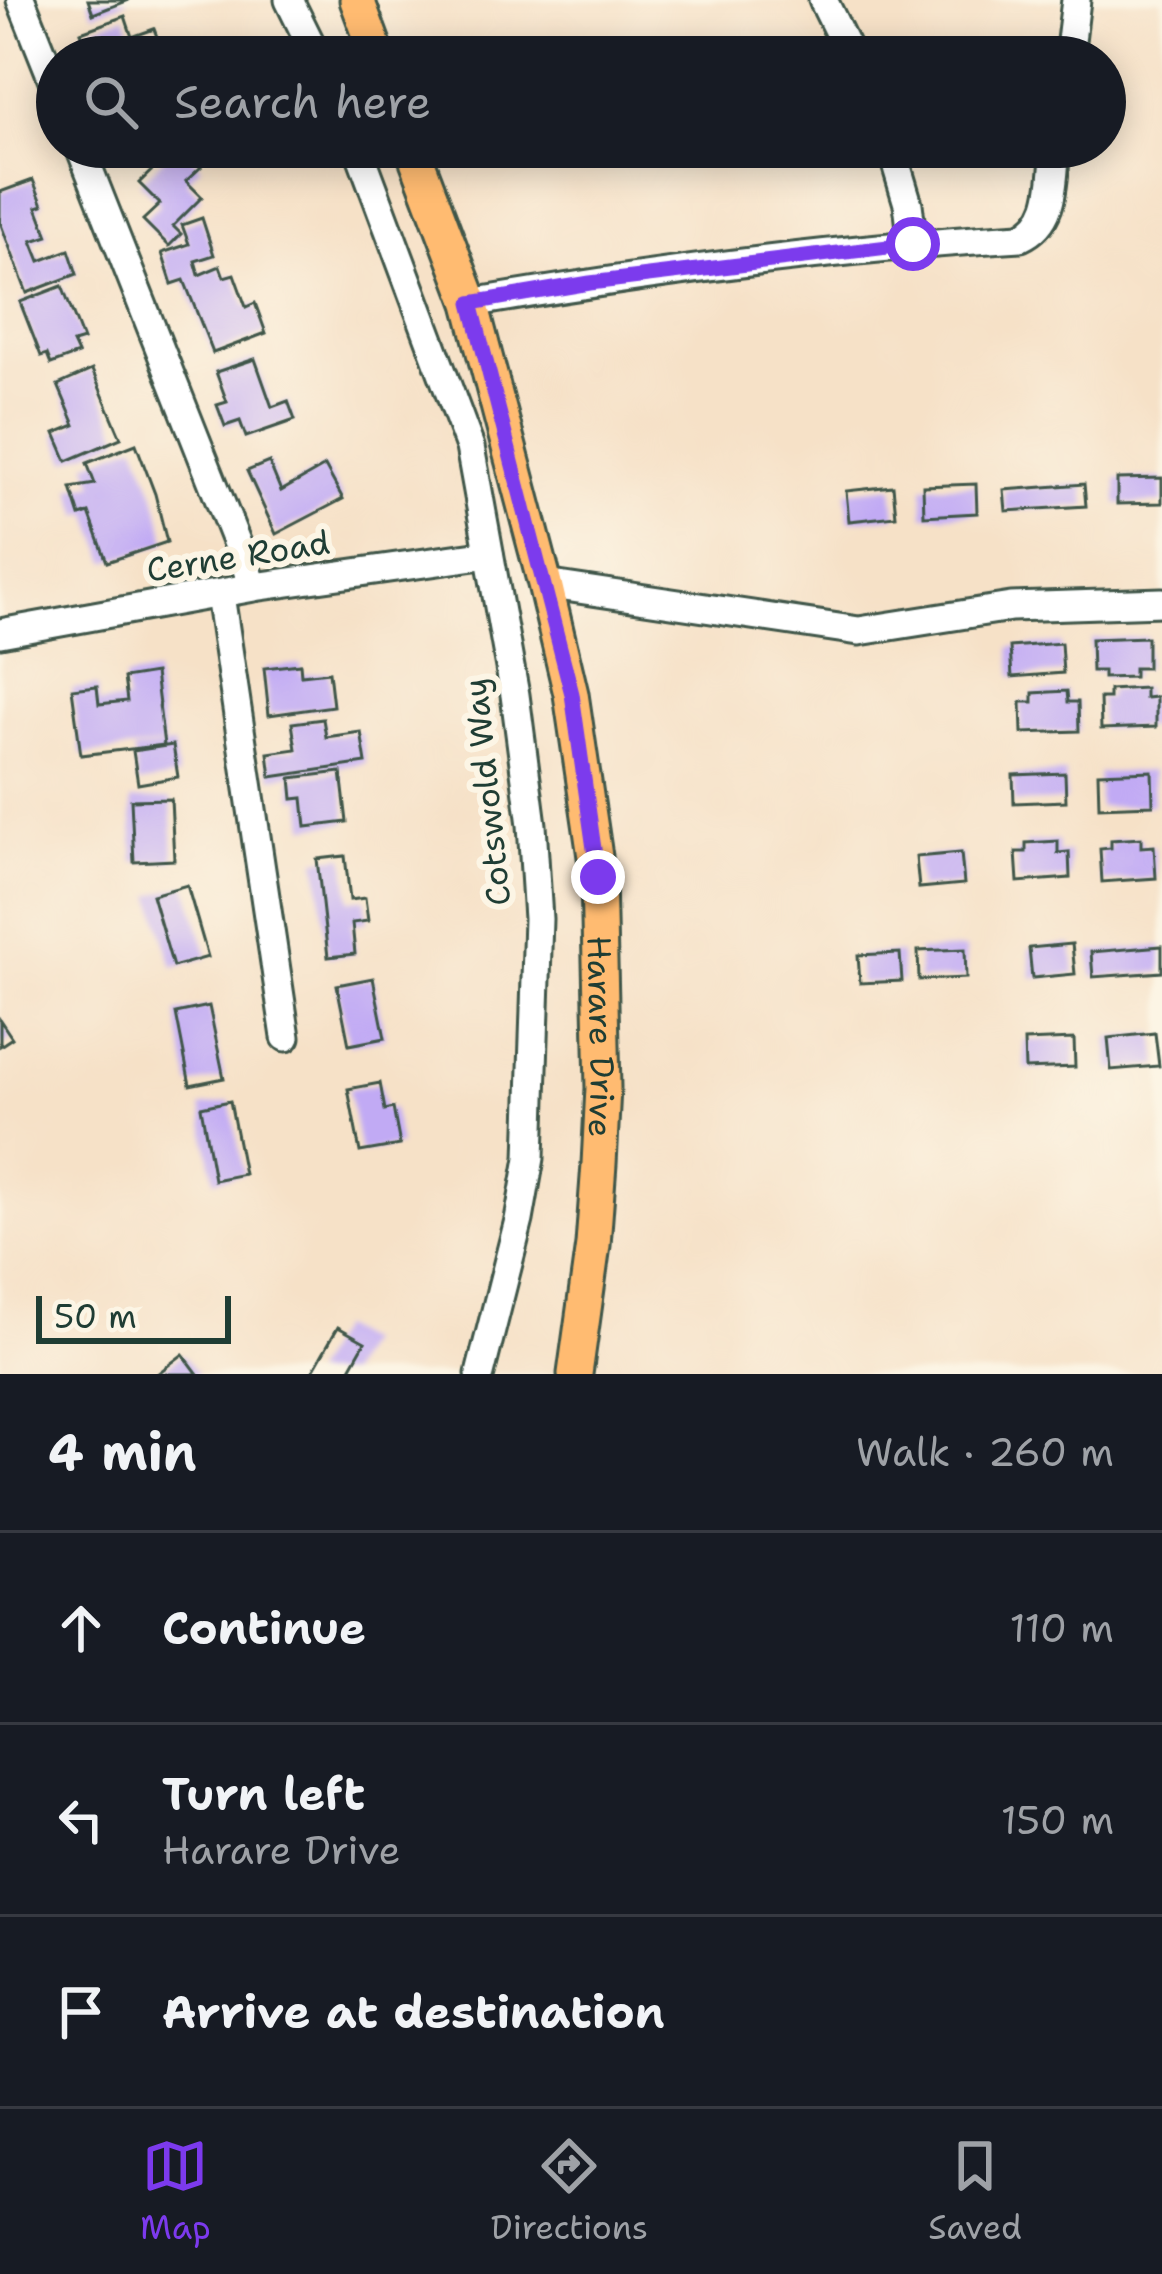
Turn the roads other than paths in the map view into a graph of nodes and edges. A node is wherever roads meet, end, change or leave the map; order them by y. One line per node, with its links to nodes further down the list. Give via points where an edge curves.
1 (21, 0): 10 (street)
2 (289, 0): 6 (street)
3 (357, 0): 7 (main road)
4 (823, 0): 8 (street)
5 (1076, 0): 9 (street)
6 (307, 36)
7 (370, 36)
8 (841, 36)
9 (1072, 36)
10 (36, 38)
11 (88, 168): 20 (street)
12 (366, 168): 18 (street, Cotswold Way, via 457,403)
13 (420, 168): 17 (main road, Harare Drive)
14 (897, 168): 16 (street)
15 (1054, 168): 16 (street, via 1048,209 1034,231)
16 (913, 244): 17 (street)
17 (471, 303): 19 (main road, Harare Drive)
18 (489, 554): 20 (street, Cerne Road); 25 (street, Cotswold Way, via 515,695 538,919 530,1158)
19 (545, 584): 22 (street, via 859,631 1011,607); 26 (main road, Harare Drive, via 572,694 601,929 599,1164)
20 (254, 587): 21 (street, Cerne Road)
21 (220, 595): 23 (street, Cerne Road); 24 (street)
22 (1162, 602)
23 (0, 633)
24 (286, 1037)
25 (480, 1374)
26 (575, 1374)

